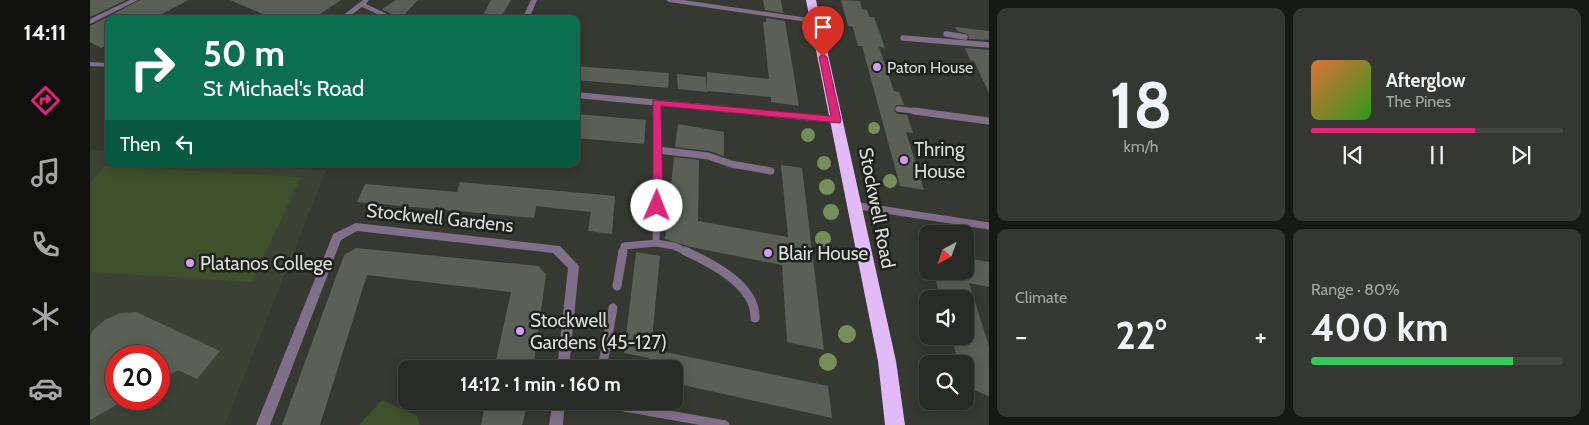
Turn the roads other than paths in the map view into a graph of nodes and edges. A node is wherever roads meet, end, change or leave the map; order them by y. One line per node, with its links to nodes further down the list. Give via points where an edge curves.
1 (135, 0): 10 (street)
2 (534, 0): 8 (street)
3 (669, 0): 9 (street)
4 (811, 0): 9 (highway, Stockwell Road)
5 (365, 2): 6 (street); 7 (street)
6 (347, 15)
7 (388, 15)
8 (527, 15)
9 (815, 21): 20 (highway, Stockwell Road)
10 (90, 22)
11 (946, 34): 13 (lane)
12 (902, 38): 14 (lane)
13 (989, 40)
14 (989, 45)
15 (90, 64): 16 (street)
16 (105, 65)
17 (580, 95): 18 (street)
18 (656, 103): 20 (street); 22 (lane)
19 (898, 108): 21 (lane)
20 (836, 120): 24 (highway, Stockwell Road)
21 (989, 121)
22 (658, 150): 23 (lane, via 708,156 731,164); 26 (lane)
23 (771, 170)
24 (854, 205): 25 (lane); 34 (highway, Stockwell Road)
25 (989, 226)
26 (656, 243): 27 (lane, via 624,246); 29 (lane, via 678,247 734,282 754,304)
27 (617, 286)
28 (613, 308): 31 (lane)
29 (755, 318)
30 (564, 360): 35 (street, Stockwell Gardens, via 574,266 556,249 356,227 336,237)
31 (604, 360)
32 (558, 410): 36 (street)
33 (640, 410): 37 (lane)
34 (899, 420)
35 (263, 425)
36 (556, 425)
37 (725, 425)

